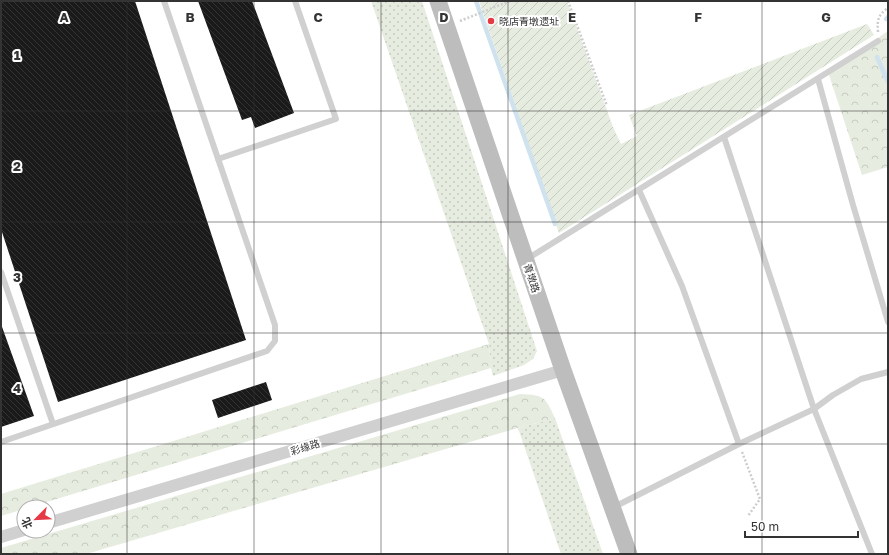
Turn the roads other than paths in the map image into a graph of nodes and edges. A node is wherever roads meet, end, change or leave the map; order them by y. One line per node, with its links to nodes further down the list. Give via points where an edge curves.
1 (164, 1): 7 (lane)
2 (295, 1): 7 (lane, via 336,118)
3 (438, 1): 9 (main road, 青墩路)
4 (878, 41): 5 (lane)
5 (818, 79): 6 (lane); 11 (lane)
6 (724, 137): 8 (lane); 14 (lane)
7 (218, 159): 15 (lane, via 275,325 275,341 267,351)
8 (640, 190): 9 (lane); 17 (lane, via 682,286)
9 (526, 260): 12 (main road, 青墩路)
10 (1, 272): 15 (lane)
11 (888, 322)
12 (562, 370): 18 (main road, 青墩路); 19 (street, 彩缘路)
13 (888, 372): 14 (lane, via 861,379)
14 (814, 409): 17 (lane); 23 (lane)
15 (53, 424): 16 (lane)
16 (1, 442)
17 (739, 444): 18 (lane)
18 (613, 508): 22 (main road, 青墩路)
19 (56, 521)
20 (16, 532): 21 (street)
21 (1, 537)
22 (629, 554)
23 (872, 554)

